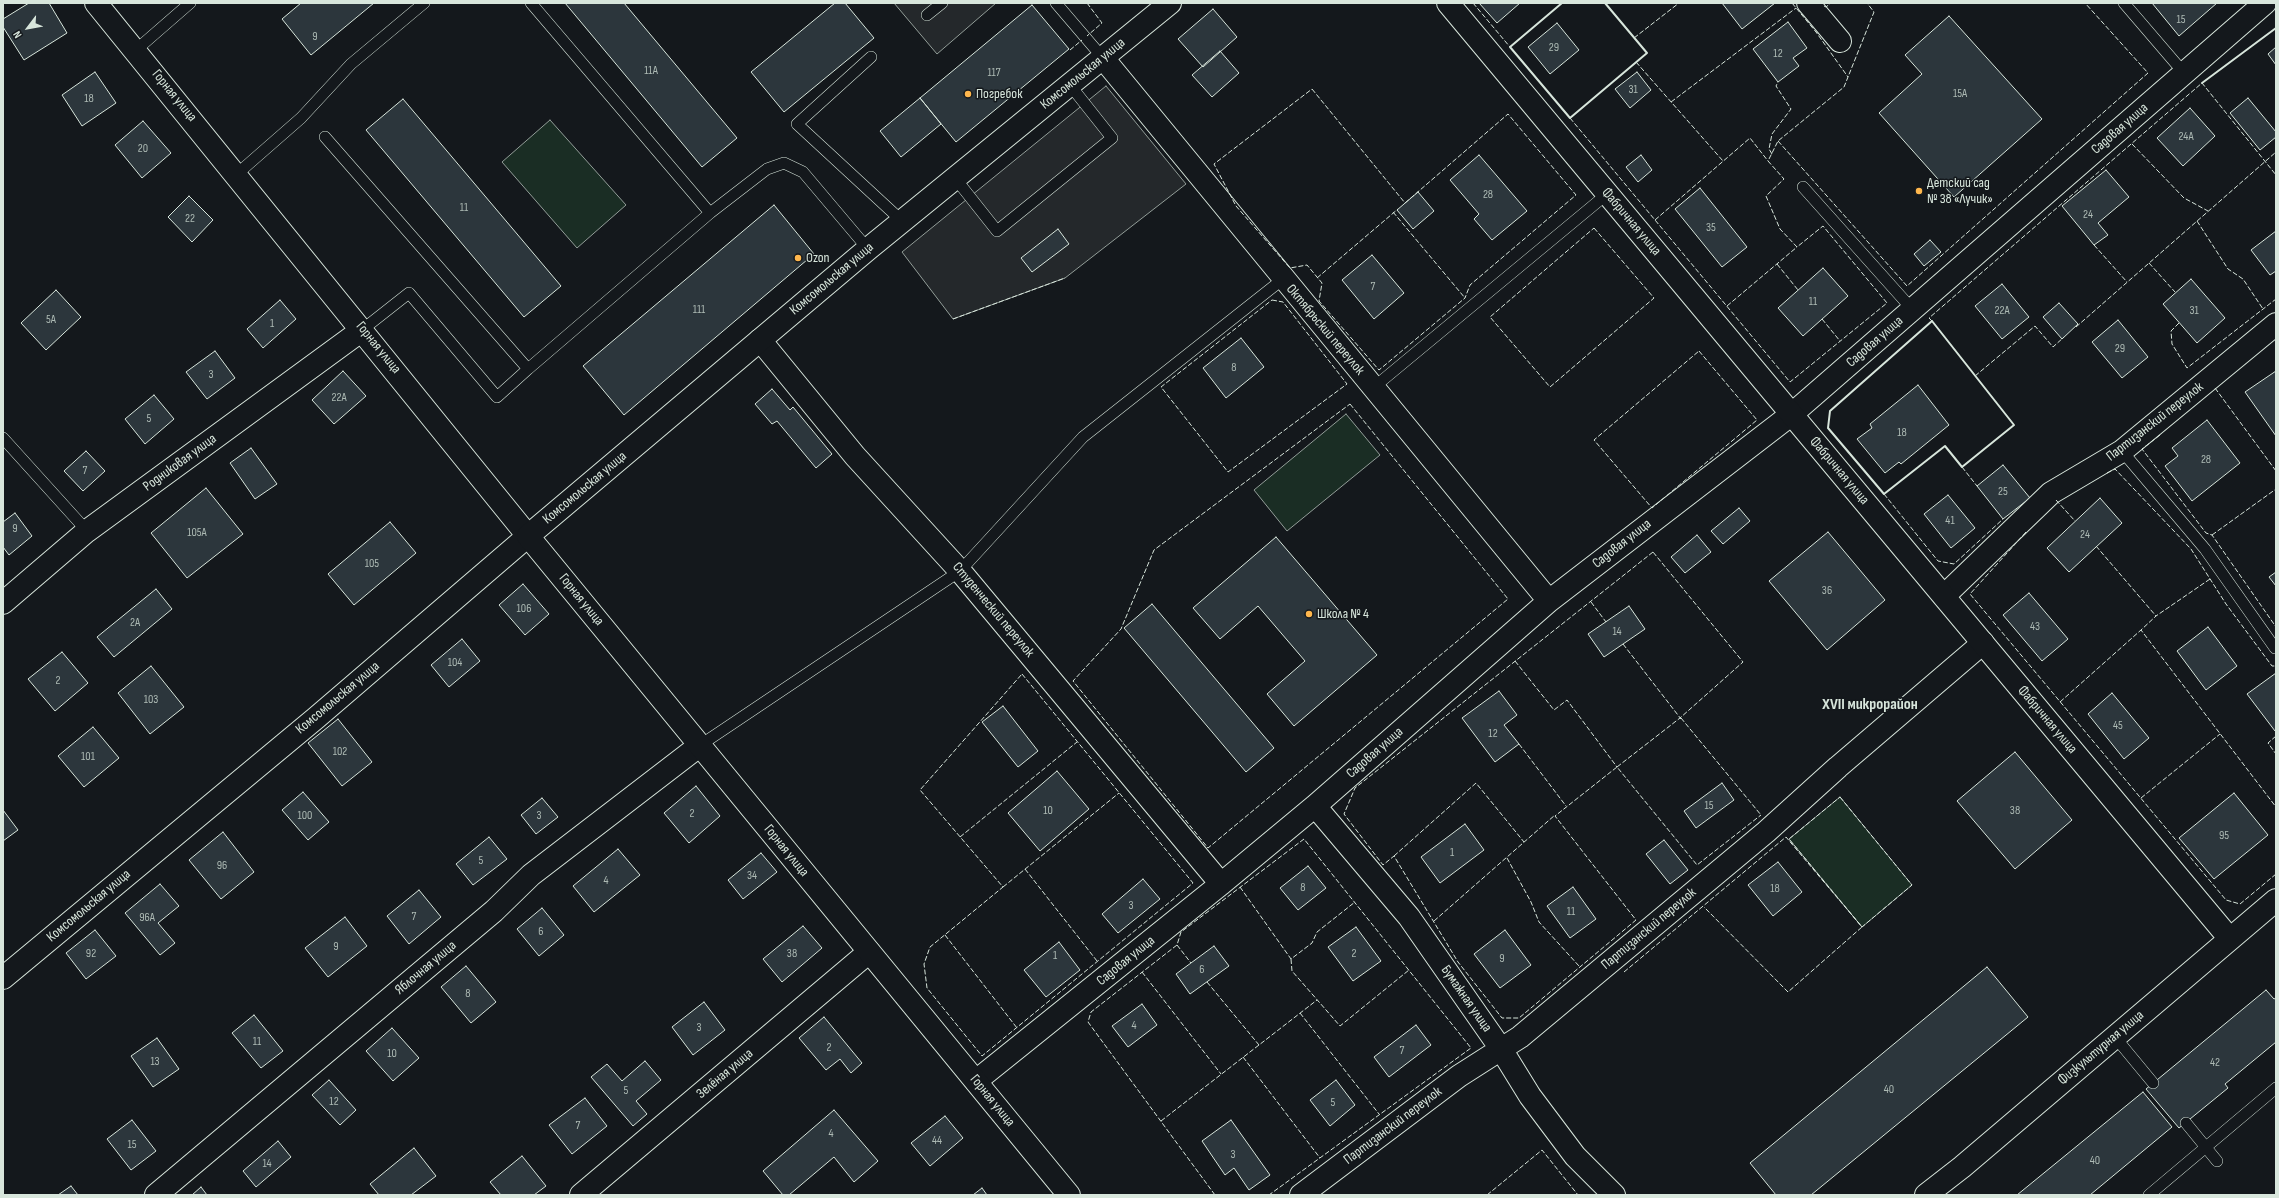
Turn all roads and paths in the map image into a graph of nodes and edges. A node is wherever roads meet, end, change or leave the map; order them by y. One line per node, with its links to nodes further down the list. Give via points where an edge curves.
1 (96, 3): 14 (street, Горная улица)
2 (190, 3): 14 (lane)
3 (424, 3): 20 (lane, via 351,64 301,118)
4 (531, 3): 24 (lane)
5 (942, 3): 12 (lane)
6 (1056, 3): 16 (lane)
7 (1170, 3): 16 (street, Комсомольская улица)
8 (1448, 3): 23 (street, Фабричная улица)
9 (1808, 3): 13 (street)
10 (2124, 3): 17 (lane)
11 (2265, 3): 17 (street, Садовая улица)
12 (927, 15)
13 (1840, 41)
14 (136, 50): 20 (street, Горная улица)
15 (870, 57): 25 (lane, via 797,124)
16 (1103, 58): 18 (street, Комсомольская улица); 27 (street, Октябрьский переулок)
17 (2184, 74): 28 (street, Садовая улица)
18 (1070, 85): 21 (street, Комсомольская улица); 21 (lane, via 1112,138 1106,143 997,230)
19 (325, 137): 32 (lane)
20 (237, 174): 30 (street, Горная улица)
21 (955, 178): 25 (street, Комсомольская улица)
22 (1803, 187): 28 (lane)
23 (1607, 194): 33 (lane); 34 (street, Фабричная улица)
24 (710, 213): 26 (lane, via 767,169 784,163 803,172); 32 (lane)
25 (902, 221): 26 (street, Комсомольская улица)
26 (868, 249): 31 (street, Комсомольская улица)
27 (1283, 279): 33 (street, Октябрьский переулок); 39 (lane, via 1083,436)
28 (1912, 309): 34 (street, Садовая улица)
29 (2276, 324): 36 (street, Партизанский переулок)
30 (362, 330): 32 (lane, via 409,293 497,397); 37 (street, Родниковая улица); 38 (street, Горная улица)
31 (760, 340): 38 (street, Комсомольская улица); 39 (street, Студенческий переулок, via 855,456)
32 (528, 369)
33 (1373, 388): 41 (street, Октябрьский переулок)
34 (1792, 414): 40 (street, Фабричная улица); 41 (street, Садовая улица)
35 (3, 438): 37 (lane)
36 (2122, 451): 40 (street, Партизанский переулок, via 2051,493); 44 (lane, via 2205,549)
37 (88, 531): 42 (street, Родниковая улица)
38 (528, 536): 45 (street, Горная улица); 51 (street, Комсомольская улица, via 316,718)
39 (960, 571): 45 (lane); 47 (street, Студенческий переулок)
40 (1944, 596): 43 (street, Фабричная улица)
41 (1549, 601): 46 (street, Садовая улица)
42 (3, 603)
43 (1983, 643): 49 (street, Фабричная улица); 53 (street, Партизанский переулок, via 1843,762 1766,832 1520,1037)
44 (2275, 648)
45 (699, 746): 50 (street, Горная улица); 60 (street, Яблочная улица, via 531,875 494,911)
46 (1315, 806): 47 (street, Садовая улица); 53 (street, Бумажная улица, via 1409,917)
47 (1221, 884): 54 (street, Садовая улица)
48 (2276, 900): 49 (street, Физкультурная улица)
49 (2230, 939): 52 (street, Физкультурная улица)
50 (870, 952): 54 (street, Горная улица); 61 (street, Зелёная улица)
51 (3, 978)
52 (2115, 1037): 55 (lane); 65 (street, Физкультурная улица)
53 (1502, 1049): 63 (street, Партизанский переулок, via 1459,1076); 64 (street, Бумажная улица, via 1530,1096 1575,1156)
54 (976, 1081): 62 (street, Горная улица)
55 (2153, 1083)
56 (2276, 1088): 58 (lane)
57 (2186, 1122): 58 (lane)
58 (2206, 1148): 59 (lane); 66 (lane)
59 (2217, 1161)
60 (156, 1195)
61 (581, 1195)
62 (1069, 1195)
63 (1301, 1195)
64 (1614, 1195)
65 (1926, 1195)
66 (2149, 1195)

